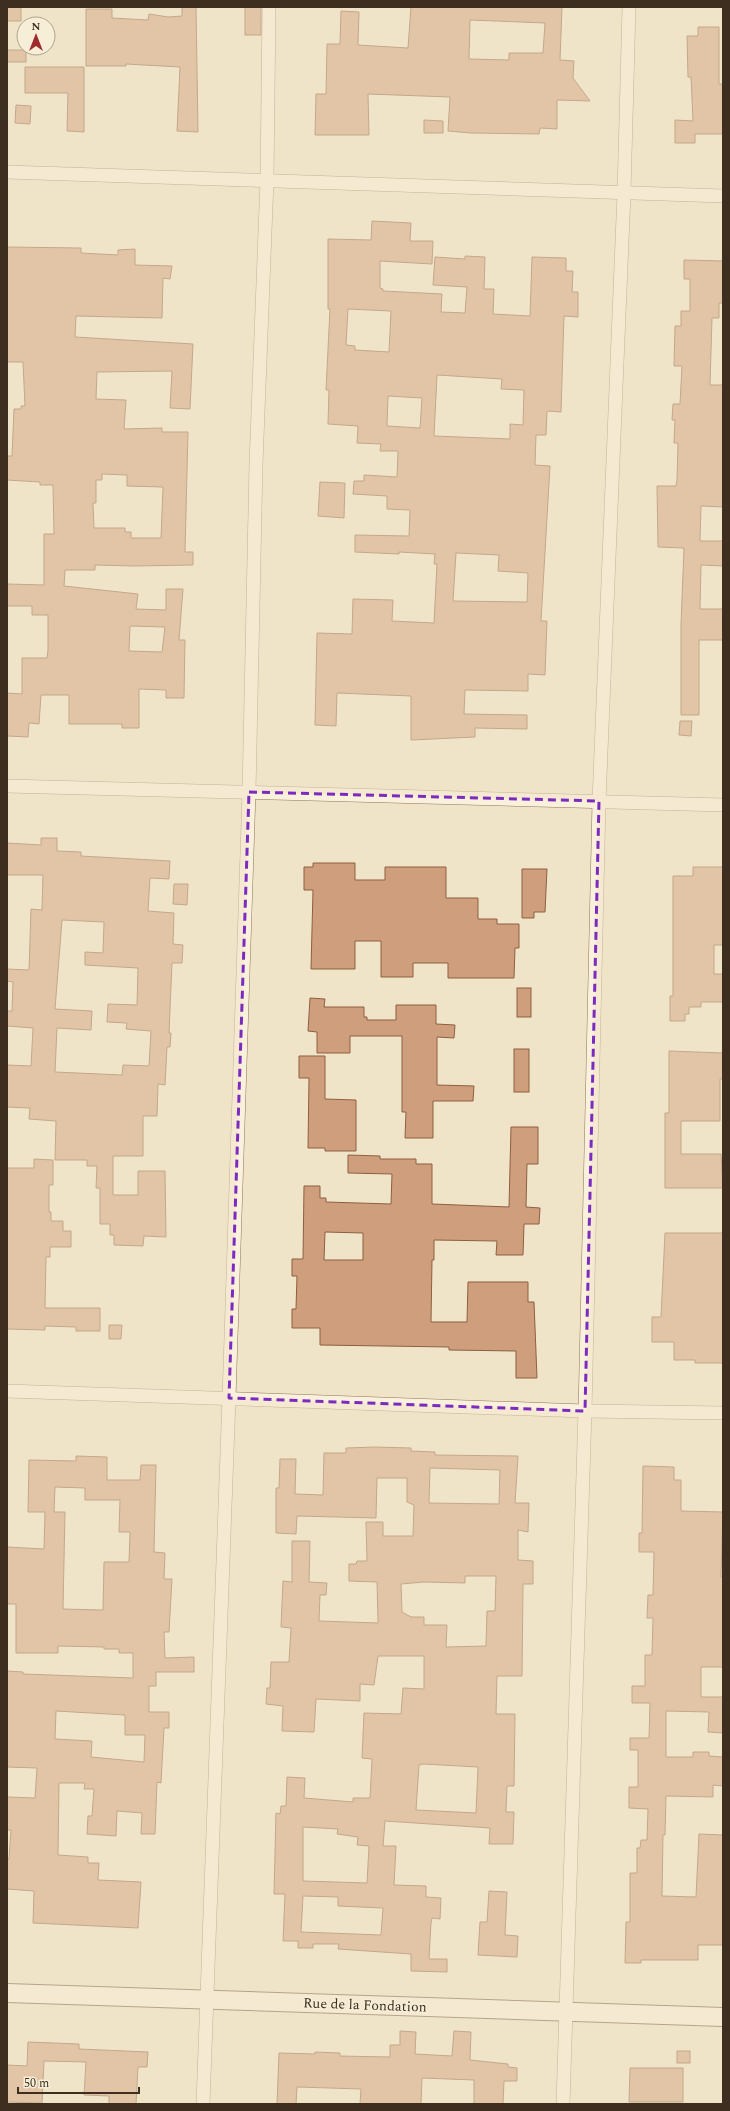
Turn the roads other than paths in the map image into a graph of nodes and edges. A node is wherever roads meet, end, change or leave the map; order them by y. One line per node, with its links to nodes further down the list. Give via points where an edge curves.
1 (269, 7): 4 (street)
2 (628, 7): 5 (street)
3 (7, 172): 4 (street)
4 (267, 180): 5 (street); 8 (street, via 256,464)
5 (624, 193): 6 (street); 9 (street)
6 (723, 196)
7 (7, 786): 8 (street)
8 (249, 792): 9 (street); 12 (street)
9 (599, 802): 10 (street); 13 (street)
10 (723, 805)
11 (7, 1391): 12 (street)
12 (229, 1398): 13 (street); 16 (street)
13 (585, 1411): 14 (street); 17 (street)
14 (723, 1413)
15 (7, 1993): 16 (street, Rue de la Fondation)
16 (207, 2000): 17 (street, Rue de la Fondation); 19 (street)
17 (566, 2012): 18 (street, Rue de la Fondation); 20 (street)
18 (723, 2017)
19 (203, 2104)
20 (563, 2104)

